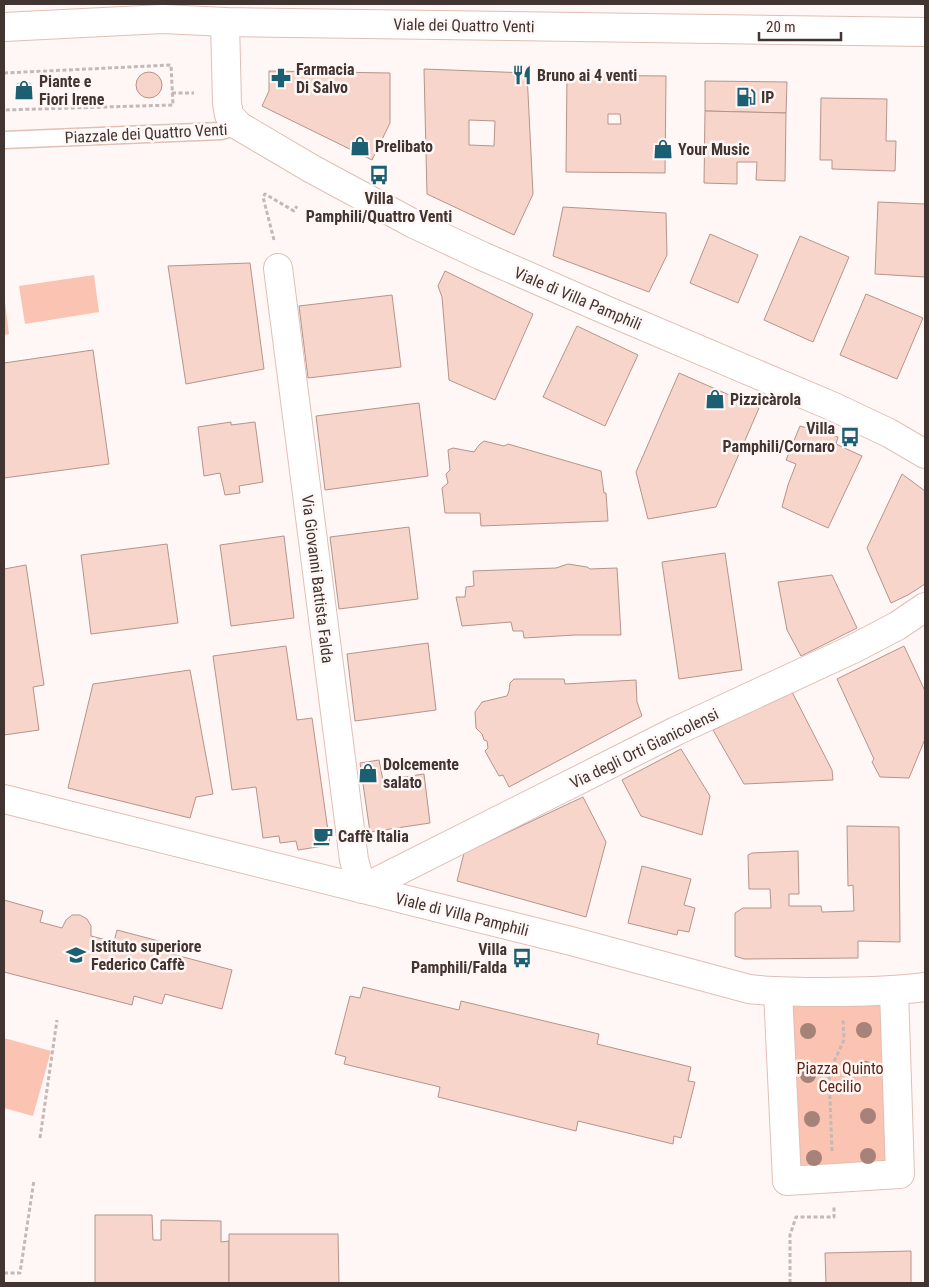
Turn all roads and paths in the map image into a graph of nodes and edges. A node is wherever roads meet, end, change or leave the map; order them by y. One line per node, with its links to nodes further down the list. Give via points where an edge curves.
1 (225, 22): 2 (street, Viale dei Quattro Venti, via 163,19); 3 (street, Viale dei Quattro Venti); 8 (street, Piazzale dei Quattro Venti, via 227,104 229,115)
2 (4, 27)
3 (925, 32)
4 (4, 73): 5 (path, via 171,65)
5 (172, 93): 6 (path); 7 (path, via 173,105)
6 (194, 93)
7 (4, 110)
8 (239, 126): 9 (lane, Piazzale dei Quattro Venti, via 221,131); 12 (street, Viale di Villa Pamphili, via 458,245 834,407)
9 (4, 140)
10 (297, 206): 11 (path, via 294,211 265,194 263,197)
11 (276, 255): 15 (street, Via Giovanni Battista Falda, via 353,850)
12 (925, 454)
13 (925, 607): 15 (street, Via degli Orti Gianicolensi, via 853,649 676,731)
14 (4, 799): 15 (street, Viale di Villa Pamphili)
15 (362, 889): 18 (street, Viale di Villa Pamphili, via 571,941 718,982)
16 (925, 987): 17 (street, Viale di Villa Pamphili)
17 (894, 990): 18 (street, Viale di Villa Pamphili); 22 (street, via 900,1174)
18 (778, 992): 22 (street, via 787,1181)
19 (843, 1019): 22 (path, via 844,1040 828,1073)
20 (57, 1020): 21 (path)
21 (40, 1138)
22 (833, 1179): 25 (path, via 834,1217 796,1217 790,1235)
23 (34, 1180): 24 (path, via 20,1273)
24 (4, 1273)
25 (790, 1283)

